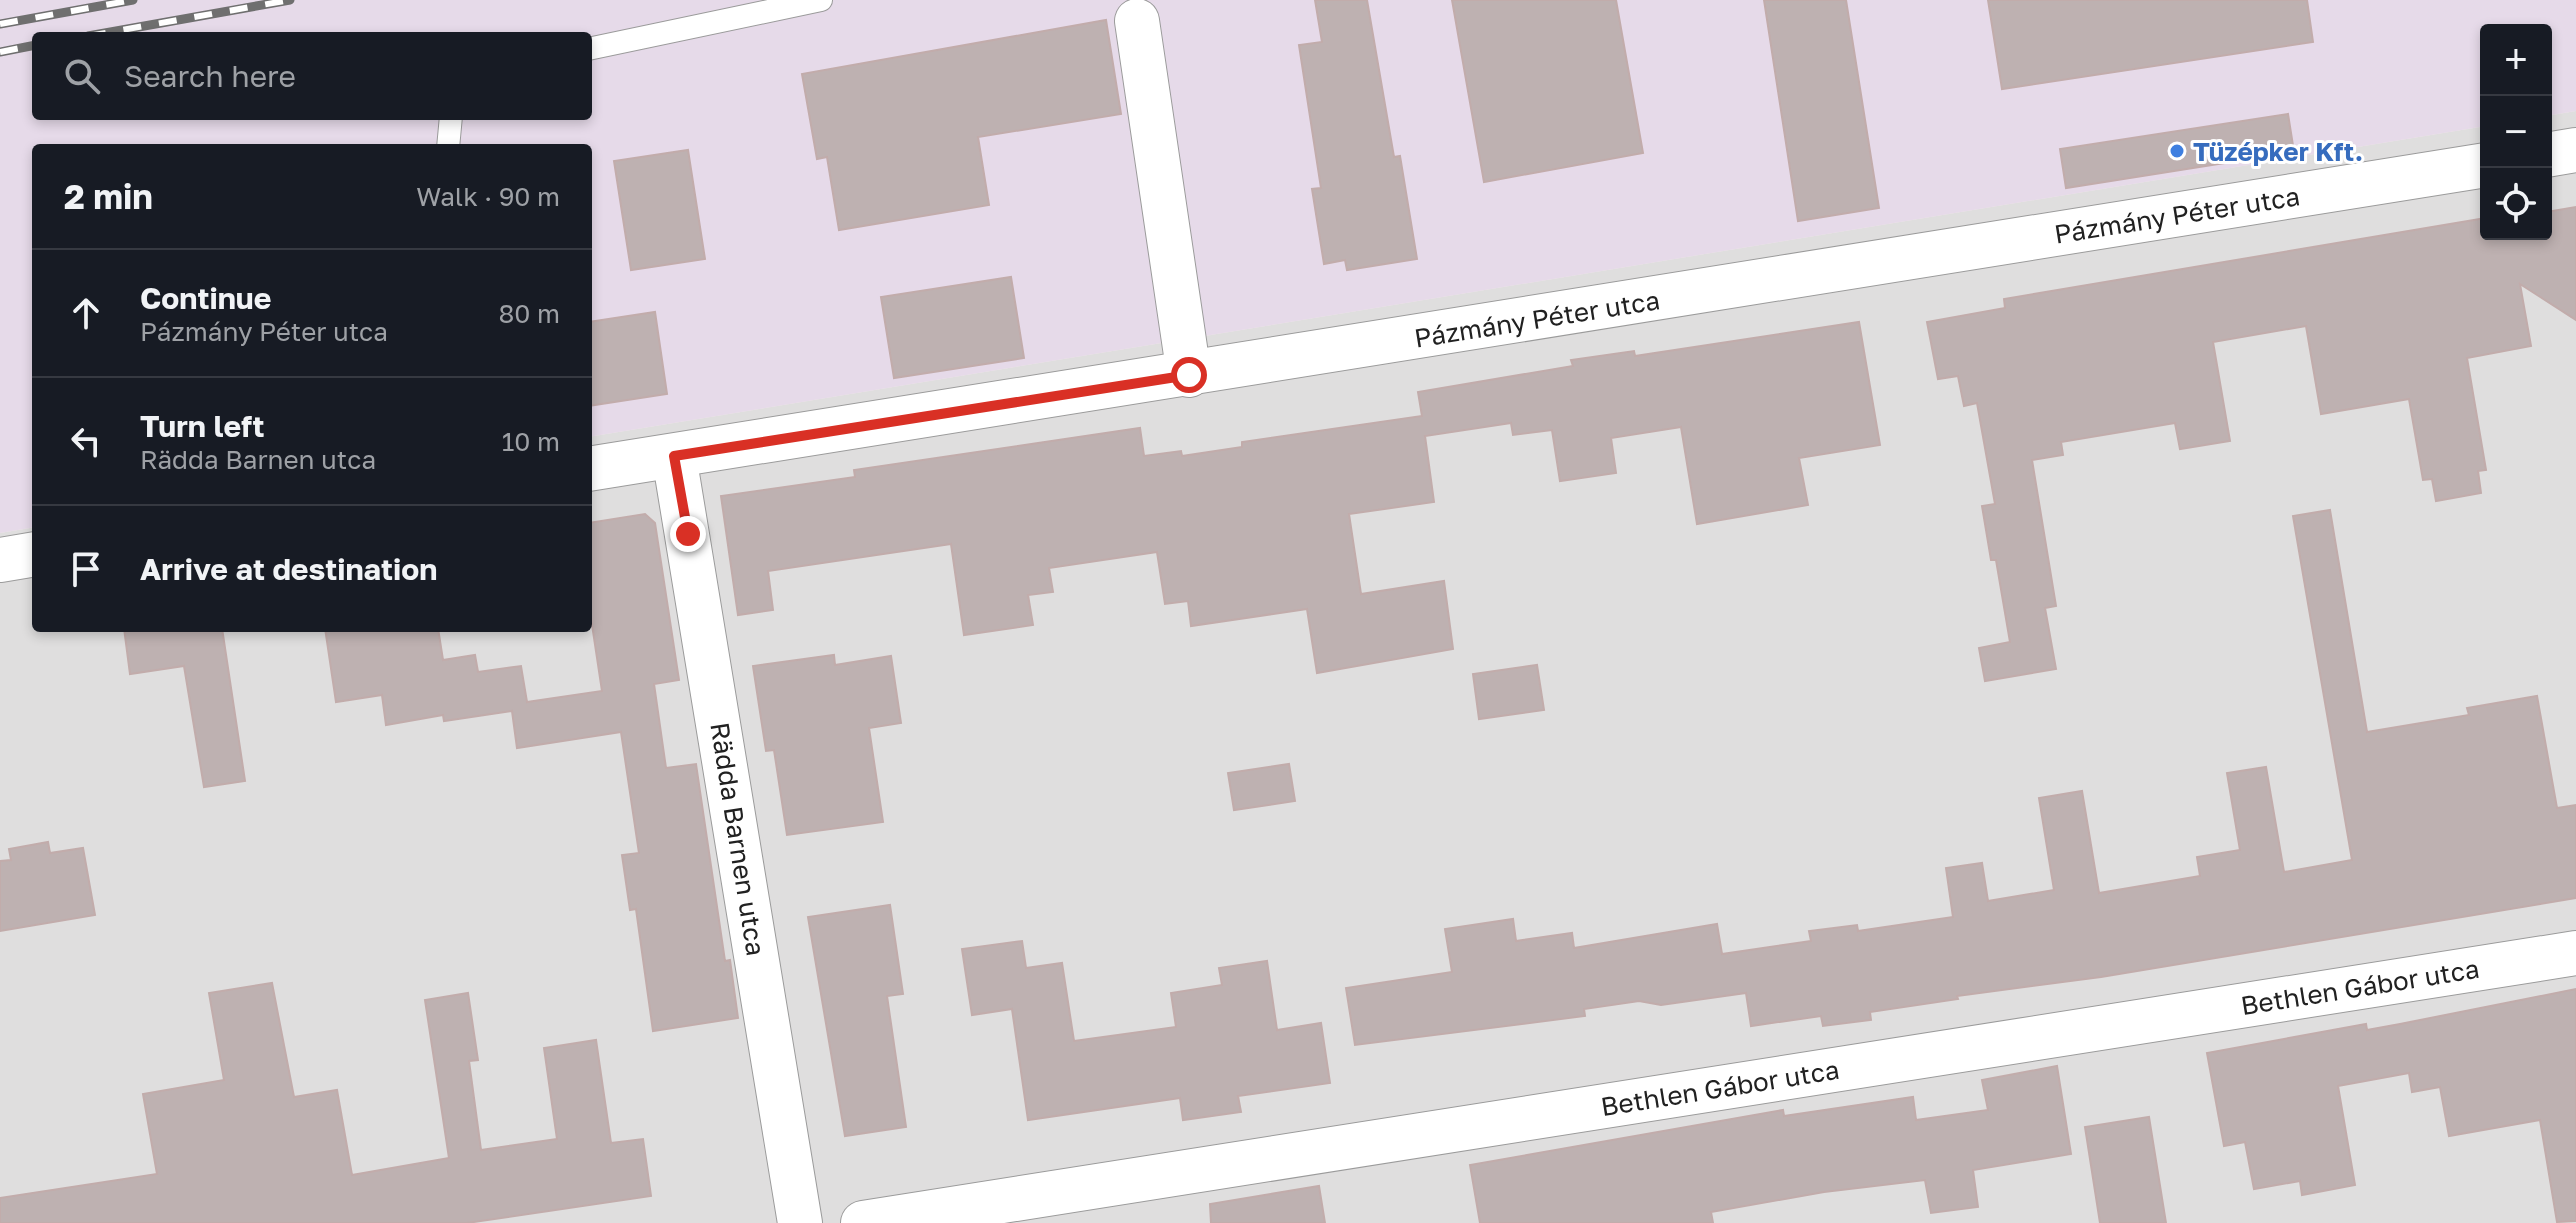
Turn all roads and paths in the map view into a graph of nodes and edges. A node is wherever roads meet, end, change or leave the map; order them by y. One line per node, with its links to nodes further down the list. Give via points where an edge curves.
1 (821, 0): 3 (lane)
2 (1137, 21): 9 (street)
3 (592, 48)
4 (451, 120): 5 (lane)
5 (448, 144)
6 (2576, 150): 7 (street)
7 (2552, 154)
8 (2480, 166): 9 (street, Pázmány Péter utca, via 2014,226)
9 (1189, 375): 10 (street, Pázmány Péter utca)
10 (674, 456): 11 (street, Pázmány Péter utca); 15 (street, Rädda Barnen utca)
11 (592, 468)
12 (32, 555): 13 (street)
13 (0, 560)
14 (2576, 953): 16 (street, Bethlen Gábor utca)
15 (800, 1223)
16 (863, 1223)

